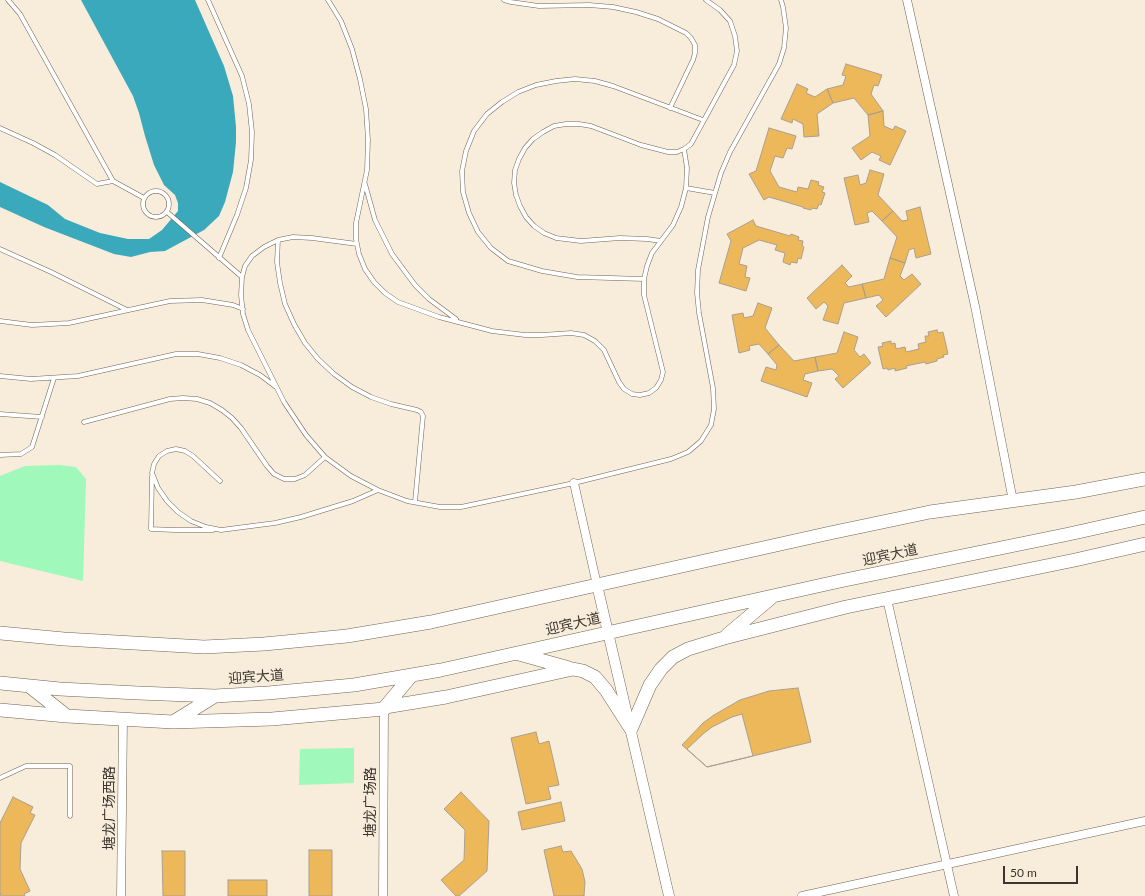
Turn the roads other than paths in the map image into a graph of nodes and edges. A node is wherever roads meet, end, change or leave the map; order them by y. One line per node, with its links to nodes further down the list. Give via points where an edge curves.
1 (8, 0): 12 (lane, via 20,14)
2 (208, 0): 22 (lane, via 242,76 252,132 246,188)
3 (328, 0): 13 (lane, via 341,20 360,79 366,109 368,140)
4 (504, 0): 8 (lane, via 538,6 613,7 658,19 686,32 695,45 695,53)
5 (706, 0): 9 (lane, via 720,10 730,22 736,36 737,51 734,65)
6 (781, 0): 15 (lane, via 786,28 779,64 730,152)
7 (907, 0): 42 (street, via 975,306)
8 (670, 108): 9 (lane); 24 (lane, via 595,81 569,80 536,85 518,92 486,114 474,131 462,171 468,213 478,232 491,248 508,261 565,276)
9 (703, 120): 11 (lane, via 691,144)
10 (0, 128): 12 (lane, via 55,155 97,184)
11 (684, 149): 14 (lane, via 687,168); 19 (lane, via 668,152 634,143 591,126 566,124 554,126 533,139 525,148 515,170 514,183 520,206 526,217 544,233 568,240 633,238)
12 (113, 181): 16 (lane)
13 (365, 183): 20 (lane, via 356,223); 28 (lane, via 375,220 403,270 429,299)
14 (686, 188): 15 (lane); 19 (lane, via 673,225)
15 (715, 193): 40 (lane, via 698,270 697,294 713,388 714,409 711,425 701,441 688,452 671,459)
16 (144, 198): 17 (lane, via 143,209 149,216 160,217); 17 (lane, via 150,192 162,192 170,201)
17 (167, 212): 22 (lane)
18 (278, 240): 20 (lane, via 293,237); 23 (lane, via 264,246 252,256 245,266); 43 (lane, via 277,262 285,304 294,324 318,359 352,387 371,397 421,412 423,416)
19 (661, 241): 24 (lane, via 652,253)
20 (357, 244): 28 (lane, via 365,269 385,294 418,310)
21 (0, 249): 26 (lane)
22 (219, 258): 23 (lane)
23 (242, 277): 25 (lane)
24 (644, 279): 28 (lane, via 644,295 663,372 656,388 649,393 632,394 624,389 604,350 584,335 508,334)
25 (243, 309): 26 (lane, via 202,300 170,301); 31 (lane, via 248,330)
26 (127, 310): 27 (lane, via 50,325)
27 (0, 321)
28 (460, 322)
29 (0, 376): 30 (lane)
30 (54, 378): 31 (lane, via 78,376 176,354 198,354 241,365); 33 (lane)
31 (278, 389): 36 (lane, via 306,435)
32 (0, 414): 33 (lane)
33 (42, 418): 35 (lane, via 32,447 21,454)
34 (84, 422): 36 (lane, via 170,399 197,399 210,403 232,418 267,466 274,474 284,479 295,479 305,475)
35 (0, 455)
36 (325, 458): 41 (lane)
37 (152, 473): 39 (lane, via 159,456 176,449 193,456); 45 (lane, via 158,488 178,512 191,521); 45 (lane, via 151,529)
38 (1145, 479): 42 (main road)
39 (220, 481)
40 (574, 483): 43 (lane, via 461,507 440,507); 47 (street)
41 (378, 490): 43 (lane); 45 (lane, via 334,508 302,517)
42 (1014, 501): 47 (main road, via 930,512)
43 (415, 502)
44 (1145, 516): 48 (main road, 迎宾大道)
45 (221, 530)
46 (1145, 544): 49 (main road)
47 (597, 585): 50 (main road, via 432,622 347,636 264,644 204,647); 51 (street)
48 (772, 596): 51 (main road, 迎宾大道); 52 (main road)
49 (887, 599): 52 (main road); 68 (street)
50 (0, 633)
51 (608, 633): 53 (main road, 迎宾大道); 64 (street)
52 (724, 638): 64 (main road, via 688,649 673,657 650,685)
53 (517, 653): 54 (main road); 55 (main road, 迎宾大道)
54 (573, 669): 59 (main road); 64 (main road, via 594,677 606,690)
55 (412, 675): 58 (main road, 迎宾大道, via 354,685); 59 (main road)
56 (0, 683): 57 (main road, 迎宾大道)
57 (29, 686): 58 (main road, 迎宾大道, via 138,694); 61 (main road)
58 (215, 696): 63 (main road)
59 (384, 708): 63 (main road, via 272,719); 70 (street, 塘龙广场路)
60 (0, 710): 61 (main road)
61 (67, 716): 62 (main road)
62 (123, 719): 63 (main road); 69 (street, 塘龙广场西路)
63 (173, 722)
64 (631, 730): 71 (street)
65 (0, 778): 66 (lane, via 26,766 70,766)
66 (70, 816)
67 (1145, 820): 68 (street)
68 (947, 864): 72 (street); 73 (street)
69 (121, 896)
70 (383, 896)
71 (669, 896)
72 (802, 896)
73 (954, 896)

